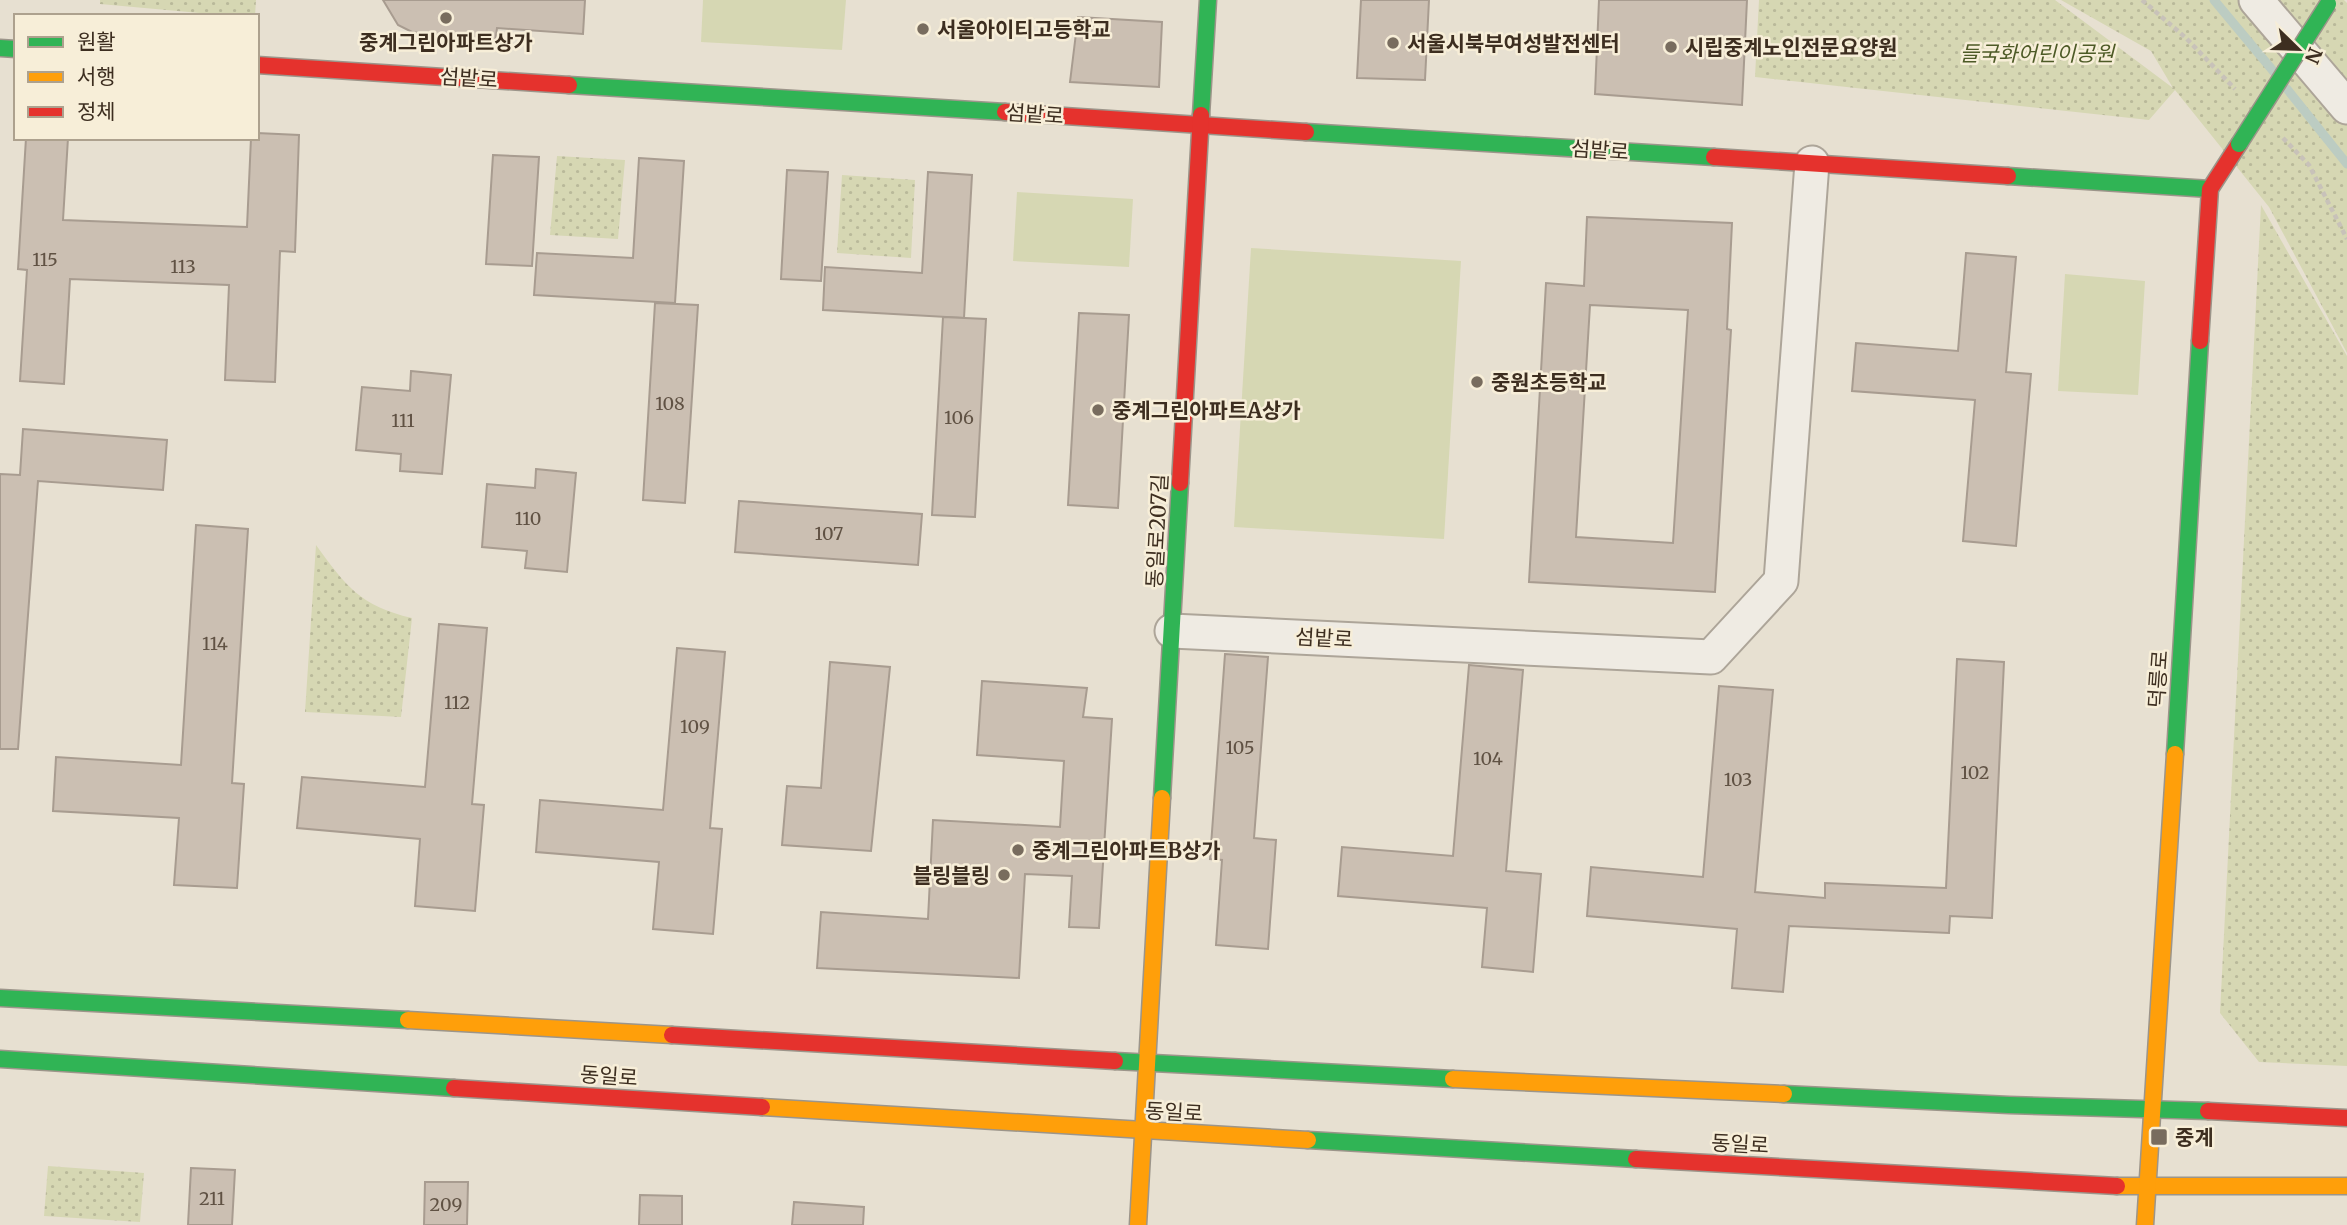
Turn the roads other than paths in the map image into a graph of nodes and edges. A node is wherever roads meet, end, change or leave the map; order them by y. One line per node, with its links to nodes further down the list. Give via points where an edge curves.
1 (1208, 0): 6 (main road, 동일로207길)
2 (2256, 0): 5 (street)
3 (2330, 2): 8 (main road, 덕릉로, bridge)
4 (259, 65): 6 (main road, 섬밭로)
5 (2347, 107)
6 (1201, 125): 7 (main road, 섬밭로); 9 (main road, 동일로207길)
7 (1812, 163): 8 (main road, 섬밭로); 9 (street, 섬밭로, via 1781,581 1711,657)
8 (2210, 189): 13 (main road, 덕릉로)
9 (1172, 631): 12 (main road, 동일로207길)
10 (0, 998): 12 (main road, via 1070,1056)
11 (0, 1059): 15 (main road, 동일로)
12 (1146, 1064): 13 (main road); 15 (main road, 동일로207길)
13 (2152, 1108): 14 (main road); 17 (main road, 덕릉로)
14 (2347, 1118)
15 (1142, 1131): 17 (main road, 동일로); 18 (main road, 동일로207길)
16 (2347, 1186): 17 (main road, 동일로)
17 (2147, 1187): 19 (main road, 덕릉로)
18 (1138, 1225)
19 (2144, 1225)

